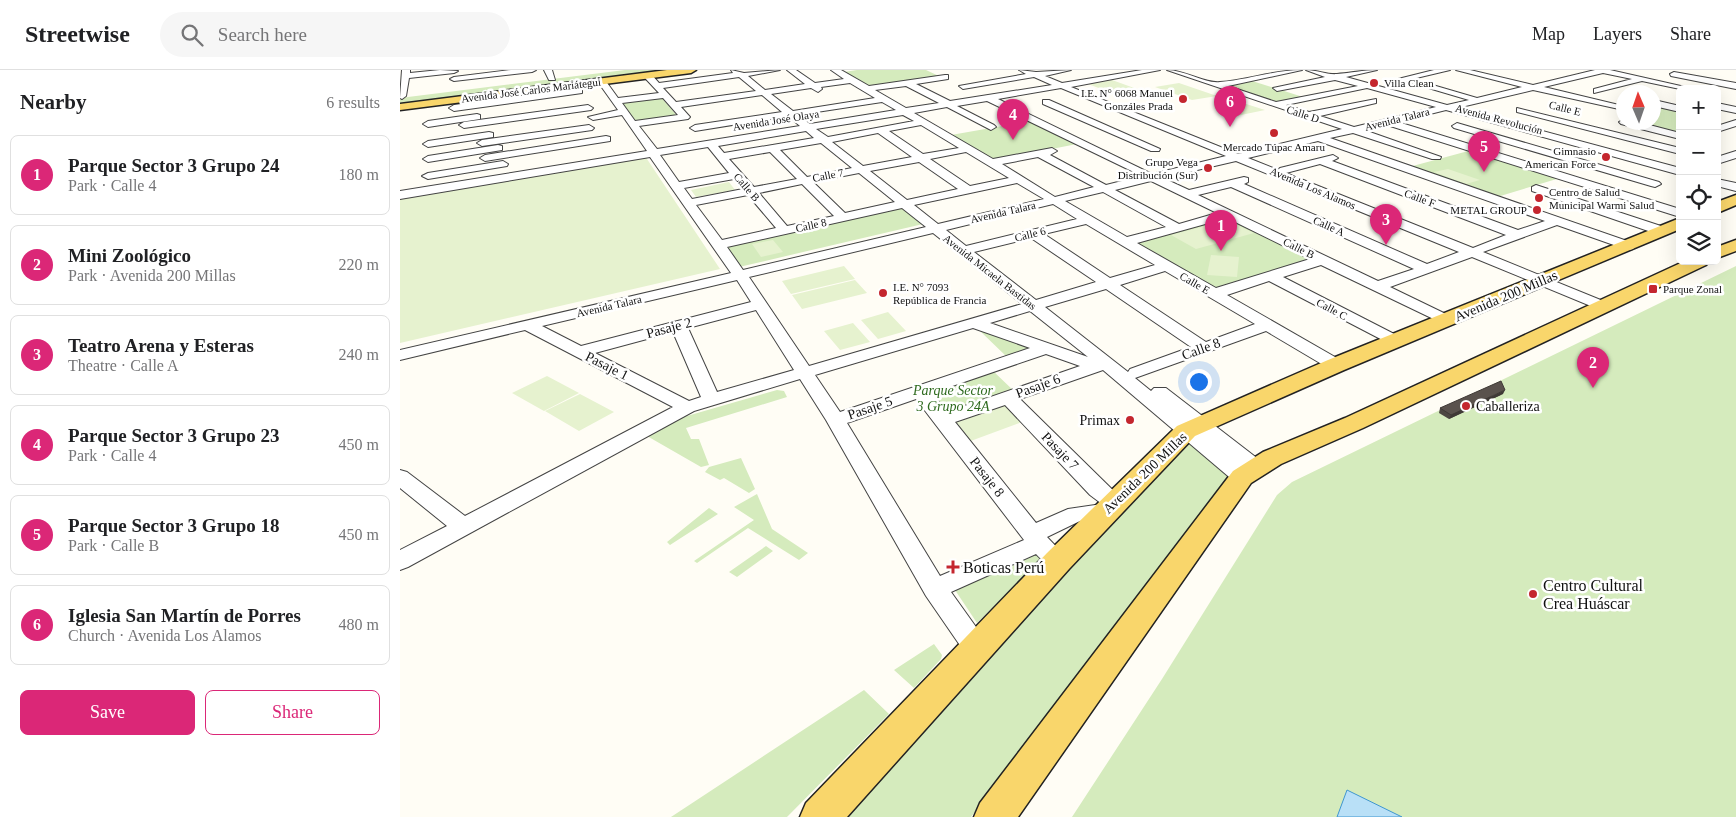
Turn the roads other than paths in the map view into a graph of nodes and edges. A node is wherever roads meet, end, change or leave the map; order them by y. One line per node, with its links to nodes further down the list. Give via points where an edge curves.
1 (532, 70): 23 (street)
2 (619, 70): 30 (main road, Avenida José Carlos Mariátegui)
3 (691, 70): 35 (main road, Avenida José Carlos Mariátegui)
4 (776, 70): 24 (street)
5 (790, 70): 59 (street)
6 (930, 70): 38 (street, Calle B)
7 (1023, 70): 28 (street, Avenida Los Alamos)
8 (1067, 70): 28 (street)
9 (1143, 70): 22 (street, Avenida José Olaya)
10 (1156, 70): 50 (street, Avenida José Olaya)
11 (1171, 70): 36 (street, Calle D)
12 (1264, 70): 32 (street)
13 (1299, 70): 32 (street)
14 (1310, 70): 39 (street, Avenida Revolución)
15 (1319, 70): 39 (street, Avenida Revolución)
16 (1373, 70): 39 (street)
17 (1412, 70): 33 (street)
18 (1446, 70): 33 (street)
19 (1460, 70): 37 (street)
20 (1601, 70): 43 (street); 47 (street, Avenida Talara); 53 (street); 69 (street, Avenida Talara)
21 (837, 71): 34 (street, Calle E)
22 (1126, 71): 50 (street, Avenida José Olaya)
23 (504, 72): 27 (street)
24 (742, 72): 68 (street); 70 (street, Avenida Micaela Bastidas)
25 (1663, 72): 40 (street)
26 (1719, 72): 40 (street)
27 (454, 73): 41 (street); 67 (street)
28 (1036, 73): 45 (street); 50 (street, Avenida Los Alamos)
29 (1208, 73): 36 (street)
30 (550, 74): 67 (main road, Avenida José Carlos Mariátegui)
31 (984, 74): 45 (street)
32 (1278, 74): 42 (street)
33 (1428, 74): 46 (street)
34 (851, 75): 59 (street); 65 (street, Calle E)
35 (648, 76): 48 (main road, Avenida José Carlos Mariátegui); 58 (street, Calle B)
36 (1190, 76): 54 (street, Calle D)
37 (1488, 76): 44 (street); 69 (street)
38 (945, 77): 49 (street); 60 (street, Calle B)
39 (1339, 77): 55 (street, Avenida Revolución); 63 (street, Calle D)
40 (1696, 78): 53 (street); 62 (street)
41 (404, 79): 80 (street)
42 (1248, 79): 54 (street); 63 (street)
43 (1642, 79): 52 (street); 61 (street)
44 (1470, 80)
45 (999, 81): 60 (street)
46 (1394, 81): 55 (street); 64 (street)
47 (1556, 81): 66 (street); 69 (street, Avenida Talara)
48 (602, 82): 82 (street); 107 (main road, Avenida José Carlos Mariátegui)
49 (908, 83): 65 (street); 83 (street)
50 (1064, 84): 73 (street, Avenida Los Alamos); 75 (street, Avenida José Olaya); 104 (street, Avenida Los Alamos)
51 (1453, 84): 64 (street)
52 (1620, 84): 56 (street); 66 (street)
53 (1674, 84): 57 (street)
54 (1217, 85): 87 (street, Calle D)
55 (1372, 85): 71 (street); 90 (street, Avenida Revolución)
56 (1624, 85)
57 (1678, 85)
58 (657, 86): 68 (street); 72 (street, Calle B)
59 (813, 86): 70 (street); 86 (street)
60 (963, 86): 75 (street, Calle B)
61 (1676, 86)
62 (1736, 86)
63 (1277, 88): 76 (street)
64 (1435, 88): 77 (street)
65 (868, 89): 78 (street, Calle E)
66 (1588, 89): 74 (street)
67 (455, 90): 80 (main road, Avenida José Carlos Mariátegui)
68 (709, 90): 70 (street); 85 (street); 111 (street)
69 (1529, 90): 77 (street, Avenida Talara); 88 (street); 90 (street, Avenida Talara)
70 (768, 92): 103 (street, Avenida Micaela Bastidas)
71 (1339, 92): 76 (street); 105 (street, via 1377,103)
72 (665, 95): 82 (street); 85 (street, Calle B)
73 (1085, 95): 84 (street); 104 (street, Avenida Los Alamos)
74 (1615, 95)
75 (985, 97): 83 (street, Avenida José Olaya); 94 (street, Calle B)
76 (1308, 98): 87 (street)
77 (1473, 98): 90 (street, Avenida Talara)
78 (884, 99): 86 (street); 97 (street, Calle E)
79 (1727, 99): 81 (street)
80 (401, 100): 136 (main road, Avenida José Carlos Mariátegui)
81 (1721, 101)
82 (617, 102): 99 (street)
83 (946, 103): 97 (street, Avenida José Olaya); 130 (street, via 995,126)
84 (1036, 103): 94 (street); 117 (street)
85 (674, 105): 106 (street, Calle B)
86 (841, 105): 103 (street)
87 (1276, 105): 105 (street, Calle D)
88 (1616, 105)
89 (1661, 105): 96 (street)
90 (1446, 106): 100 (street, Avenida Talara); 108 (street, Avenida Revolución); 114 (street, Avenida Talara)
91 (1538, 106): 101 (street)
92 (1616, 107): 102 (street)
93 (1721, 107): 98 (street)
94 (1008, 108): 109 (street, Calle B)
95 (1396, 108): 100 (street)
96 (1676, 108)
97 (903, 110): 112 (street, Calle E); 118 (street, Avenida José Olaya)
98 (1736, 110)
99 (624, 112): 107 (street); 116 (street)
100 (1411, 112): 122 (street, Avenida Talara)
101 (1513, 112): 108 (street); 129 (street)
102 (1598, 112)
103 (794, 113): 111 (street); 118 (street, Avenida Micaela Bastidas)
104 (1140, 115): 117 (street); 135 (street, Avenida Los Alamos); 150 (street, Avenida Los Alamos)
105 (1308, 115): 122 (street, Calle D)
106 (684, 116): 116 (street); 120 (street, Calle B)
107 (594, 118): 136 (street); 136 (main road, Avenida José Carlos Mariátegui); 136 (street); 136 (street); 146 (street, Avenida José Olaya); 159 (street, Avenida José Olaya)
108 (1489, 118): 119 (street); 138 (street, Avenida Revolución)
109 (1032, 119): 113 (street); 126 (street, Calle B)
110 (1721, 119): 115 (street)
111 (742, 121): 120 (street)
112 (923, 122): 123 (street); 130 (street, Calle E)
113 (1015, 122)
114 (1388, 122): 122 (street, Avenida Talara); 128 (street)
115 (1736, 122): 121 (street)
116 (633, 124): 146 (street)
117 (1096, 124): 126 (street); 140 (street)
118 (810, 125): 134 (street, Avenida Micaela Bastidas); 137 (street, Avenida José Olaya)
119 (1457, 126): 128 (street); 148 (street)
120 (695, 128): 137 (street, Calle B)
121 (1721, 128)
122 (1349, 129): 133 (street, Avenida Talara); 150 (street, Avenida Talara); 152 (street, Calle D)
123 (880, 130): 134 (street); 153 (street)
124 (1625, 130): 129 (street)
125 (1655, 130): 131 (street)
126 (1057, 131): 139 (street, Calle B)
127 (1721, 131): 132 (street)
128 (1426, 134): 143 (street)
129 (1612, 134): 138 (street); 144 (street)
130 (945, 135): 142 (street, Calle E)
131 (1676, 135)
132 (1736, 135)
133 (1319, 138): 147 (street); 150 (street, Avenida Talara)
134 (827, 139): 141 (street); 161 (street, Avenida Micaela Bastidas)
135 (1197, 140): 140 (street); 150 (street, Avenida Los Alamos)
136 (428, 142): 159 (street, Avenida José Olaya); 178 (street, Avenida José Olaya)
137 (708, 142): 146 (street, Avenida José Olaya); 151 (street, Calle B)
138 (1581, 143): 148 (street); 163 (street, Avenida Revolución)
139 (1083, 144): 149 (street); 154 (street, Calle B)
140 (1163, 147): 154 (street)
141 (772, 148): 151 (street); 169 (street)
142 (968, 148): 153 (street, Calle 7); 158 (street, Calle E)
143 (1471, 148): 152 (street); 157 (street)
144 (1676, 151)
145 (1733, 151): 155 (street)
146 (653, 152): 159 (street, Avenida José Olaya); 174 (street)
147 (1358, 152): 156 (street); 160 (street)
148 (1548, 152): 157 (street); 173 (street)
149 (1039, 153): 158 (street); 176 (street)
150 (1239, 155): 162 (street, Avenida Los Alamos); 166 (street, Avenida Talara)
151 (722, 157): 165 (street, Calle B)
152 (1436, 157): 160 (street)
153 (920, 158): 161 (street, Calle 7); 177 (street)
154 (1112, 158): 166 (street, Calle B)
155 (1721, 158)
156 (1321, 161): 162 (street); 182 (street, Calle F)
157 (1516, 162): 167 (street)
158 (992, 163): 168 (street, Calle E)
159 (569, 165): 183 (street, Avenida José Olaya)
160 (1401, 166): 172 (street)
161 (865, 168): 169 (street, Calle 7); 189 (street, Avenida Micaela Bastidas)
162 (1280, 171): 171 (street); 191 (street, Avenida Los Alamos)
163 (1676, 171)
164 (1676, 174): 173 (street)
165 (736, 175): 174 (street); 179 (street, Calle B)
166 (1149, 175): 176 (street, Avenida Talara); 181 (street, Calle B)
167 (1569, 178): 180 (street); 184 (street)
168 (1019, 179): 177 (street, Calle 8); 185 (street, Calle E)
169 (804, 180): 179 (street, Calle 7); 193 (street)
170 (1721, 181): 175 (street)
171 (1233, 183): 181 (street); 195 (street, Calle A)
172 (1447, 183): 182 (street); 187 (street)
173 (1655, 184): 184 (street)
174 (675, 186): 188 (street)
175 (1736, 186)
176 (1101, 187): 185 (street, Avenida Talara); 199 (street)
177 (968, 190): 189 (street, Calle 8)
178 (400, 191)
179 (750, 191): 188 (street, Calle 7); 200 (street, Calle B)
180 (1527, 192): 187 (street); 197 (street)
181 (1188, 194): 192 (street, Calle B)
182 (1409, 194): 191 (street); 203 (street, Calle F)
183 (400, 195)
184 (1623, 195): 197 (street)
185 (1052, 198): 194 (street, Calle E); 198 (street, Avenida Talara)
186 (1736, 200): 190 (main road)
187 (1500, 201): 196 (street)
188 (688, 203): 205 (street)
189 (908, 203): 193 (street, Calle 8); 198 (street, Avenida Micaela Bastidas)
190 (1721, 206)
191 (1365, 207): 195 (street); 209 (street, Avenida Los Alamos)
192 (1229, 214): 199 (street); 202 (street, Calle B)
193 (843, 218): 200 (street, Calle 8)
194 (1087, 220): 201 (street, Calle 6); 204 (street, Calle E)
195 (1318, 221): 202 (street); 214 (street, Calle A)
196 (1557, 221): 203 (street); 207 (street)
197 (1674, 222): 207 (main road, Avenida 200 Millas)
198 (937, 225): 208 (street, Avenida Micaela Bastidas); 215 (street, Avenida Talara); 222 (street, Avenida Micaela Bastidas)
199 (1177, 228): 204 (street)
200 (784, 230): 205 (street, Calle 8)
201 (1033, 233): 208 (street, Calle 6); 218 (street)
202 (1271, 234): 211 (street, Calle B)
203 (1518, 235): 209 (street)
204 (1125, 242): 213 (street, Calle E)
205 (718, 245): 215 (street)
206 (1736, 245): 210 (main road)
207 (1628, 246): 217 (main road, Avenida 200 Millas)
208 (972, 248): 222 (street, Avenida Micaela Bastidas)
209 (1475, 251): 214 (street); 217 (street, Avenida Los Alamos)
210 (1721, 252)
211 (1322, 260): 216 (street); 219 (street, Calle B)
212 (1691, 265): 223 (main road)
213 (1167, 266): 218 (street); 220 (street, Calle E)
214 (1426, 269): 219 (street)
215 (738, 272): 221 (street); 226 (street, Avenida Talara); 232 (street, Avenida Talara)
216 (1270, 276): 220 (street); 229 (street, Calle C)
217 (1545, 279): 223 (street, Avenida Los Alamos); 224 (main road, Avenida 200 Millas)
218 (1109, 284): 222 (street); 231 (street)
219 (1377, 286): 224 (street, Calle B)
220 (1214, 294): 228 (street, Calle E)
221 (760, 304): 227 (street, Pasaje 2); 237 (street)
222 (1038, 304): 225 (street); 235 (street, Avenida Micaela Bastidas); 238 (street, Avenida Micaela Bastidas)
223 (1607, 304): 246 (main road)
224 (1446, 320): 229 (main road, Avenida 200 Millas)
225 (974, 323): 230 (street); 237 (street)
226 (527, 325): 233 (street, Pasaje 1); 234 (street, Avenida Talara)
227 (678, 325): 233 (street, Pasaje 2); 241 (street)
228 (1267, 325): 231 (street, Calle 8); 236 (street, Calle E)
229 (1394, 341): 236 (main road, Avenida 200 Millas)
230 (1047, 348): 235 (street); 239 (street, Pasaje 5)
231 (1204, 348): 238 (street, Calle 8)
232 (400, 349)
233 (579, 352): 242 (street, Pasaje 1)
234 (400, 355)
235 (1101, 364): 240 (street, Pasaje 6); 245 (street, Avenida Micaela Bastidas)
236 (1336, 366): 245 (main road, Avenida 200 Millas)
237 (805, 372): 241 (street); 243 (street)
238 (1136, 373): 245 (street, Avenida Micaela Bastidas)
239 (920, 391): 243 (street, Pasaje 5); 244 (street, Pasaje 8)
240 (1008, 397): 244 (street, Pasaje 6); 248 (street, Pasaje 7, via 1098,490)
241 (711, 400): 242 (street)
242 (687, 407): 249 (street)
243 (836, 420): 252 (street)
244 (943, 420): 250 (street, Pasaje 8)
245 (1194, 428): 246 (street, Avenida Micaela Bastidas); 248 (main road, Avenida 200 Millas)
246 (1248, 472): 255 (main road)
247 (401, 479): 249 (street)
248 (1109, 507): 250 (main road, Avenida 200 Millas); 250 (street, via 1076,514)
249 (463, 527): 251 (street)
250 (1043, 546): 252 (street); 253 (main road, Avenida 200 Millas)
251 (400, 561)
252 (935, 589): 253 (street)
253 (977, 649): 254 (main road, Avenida 200 Millas)
254 (820, 817)
255 (994, 817)

